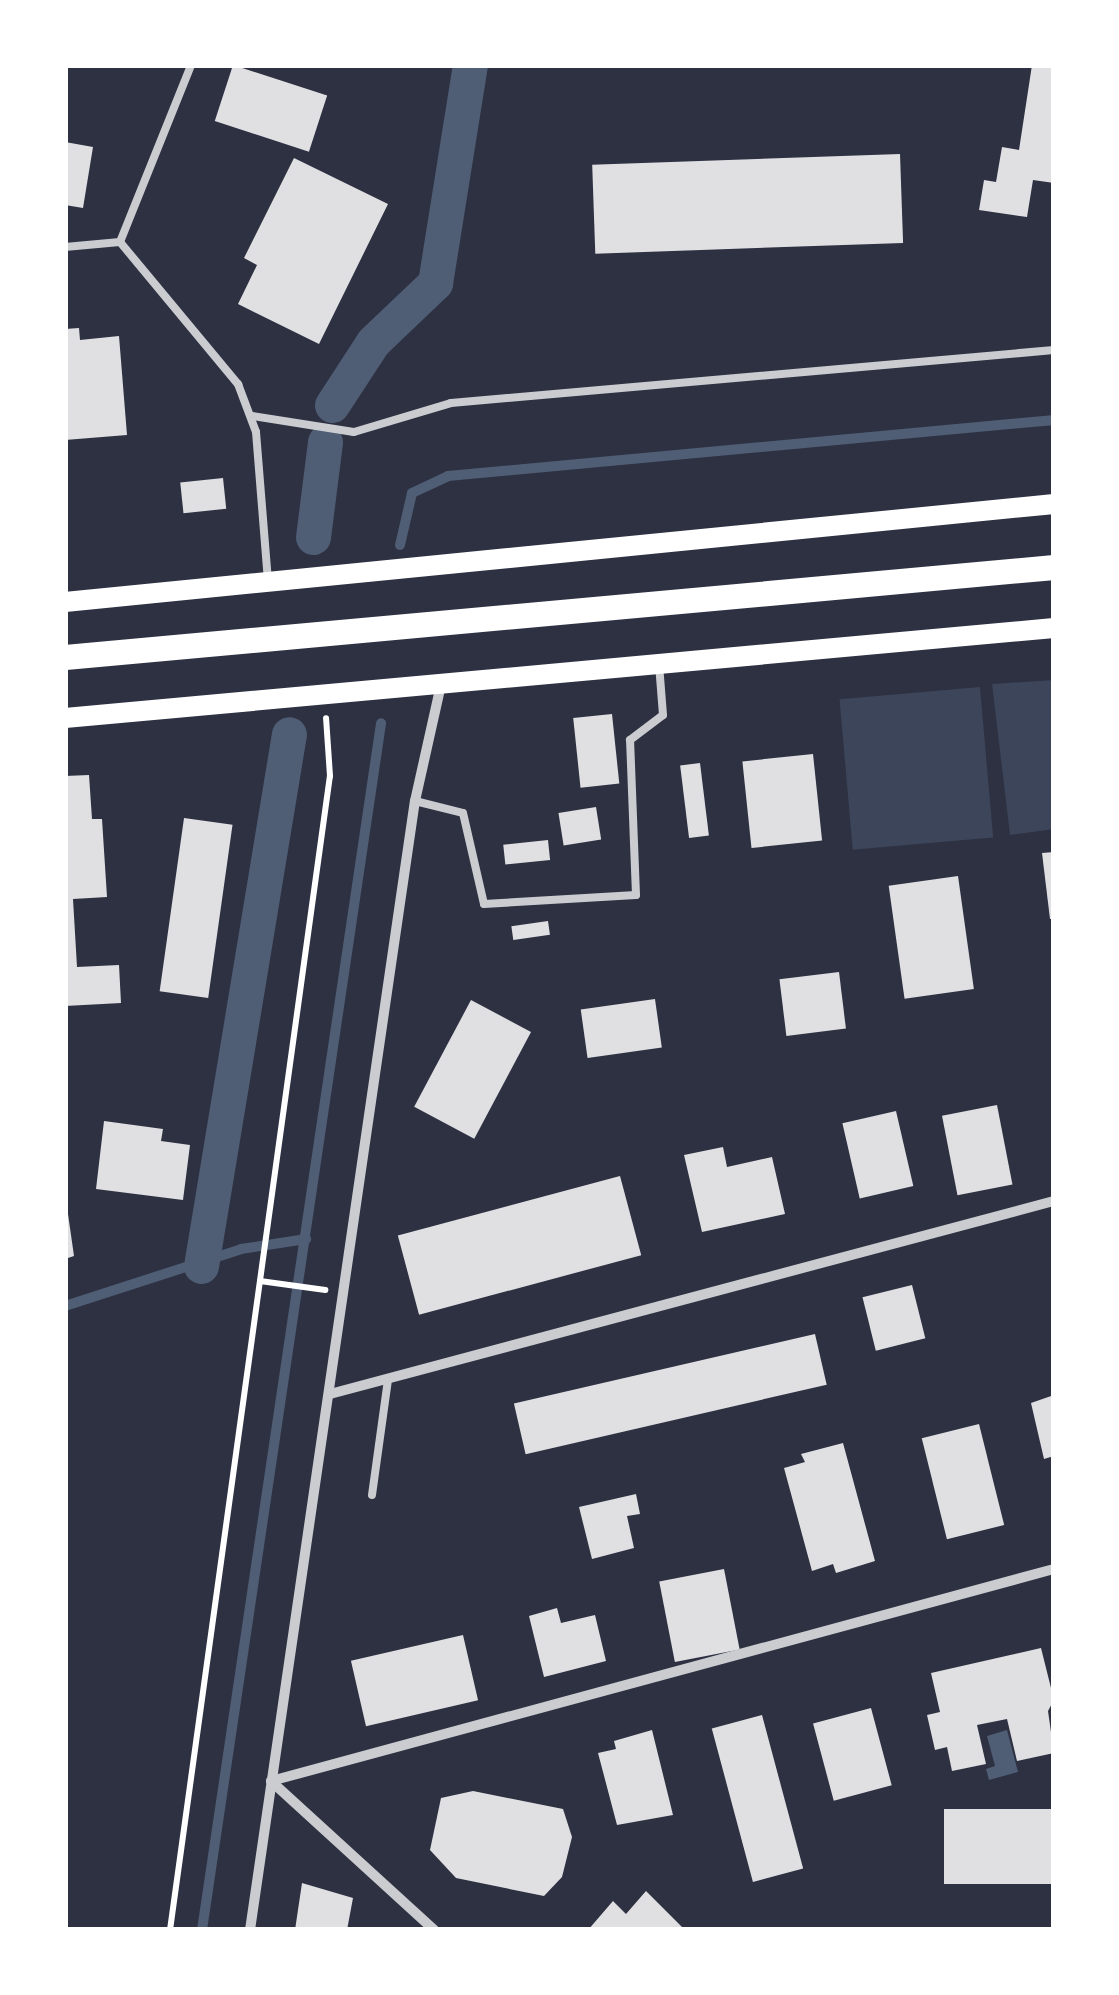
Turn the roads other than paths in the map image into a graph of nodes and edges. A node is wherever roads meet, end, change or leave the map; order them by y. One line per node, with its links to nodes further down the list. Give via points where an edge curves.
1 (190, 65): 2 (lane)
2 (120, 242): 3 (lane); 5 (lane, via 228,368)
3 (65, 246)
4 (1054, 350): 5 (lane, via 451,404 354,432)
5 (252, 416): 8 (lane)
6 (1054, 504): 8 (main road)
7 (1054, 568): 11 (main road)
8 (268, 581): 9 (main road)
9 (65, 602)
10 (1054, 628): 12 (main road)
11 (65, 657)
12 (659, 664): 13 (main road); 15 (lane, via 663,714 630,740 636,895 484,904 463,813)
13 (441, 685): 14 (main road); 15 (street)
14 (65, 718)
15 (414, 802): 18 (street)
16 (1054, 1202): 17 (street)
17 (388, 1378): 18 (street); 19 (lane)
18 (330, 1394): 21 (street)
19 (372, 1495)
20 (1054, 1569): 21 (street)
21 (271, 1781): 22 (street); 23 (street)
22 (250, 1930)
23 (434, 1930)

